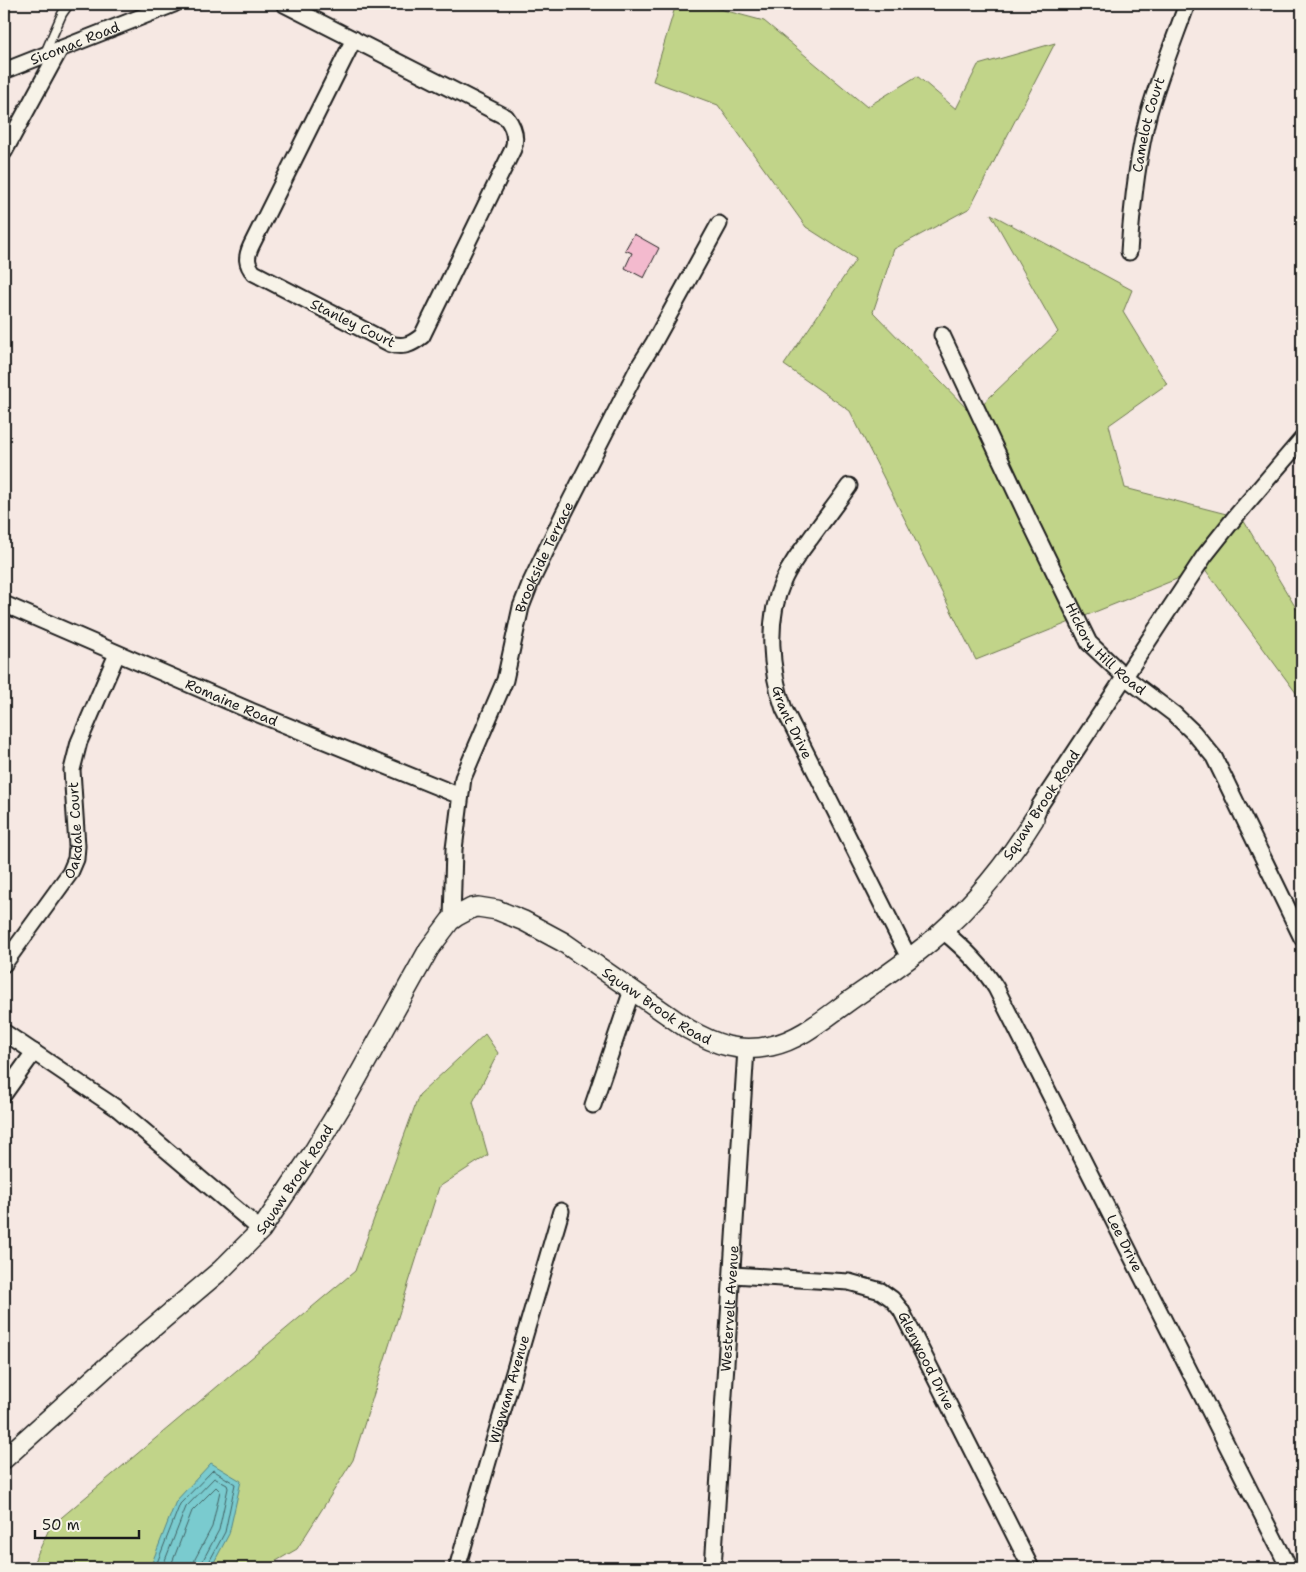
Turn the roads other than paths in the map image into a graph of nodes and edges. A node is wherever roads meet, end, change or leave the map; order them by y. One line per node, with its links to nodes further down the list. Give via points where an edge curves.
1 (69, 4): 6 (lane, via 62,14)
2 (174, 4): 6 (street, Sicomac Road)
3 (284, 4): 5 (street, Stanley Court)
4 (1187, 4): 10 (street, Camelot Court, via 1149,113 1137,166)
5 (354, 39): 5 (street, Stanley Court, via 251,246 249,268 391,344 407,346 422,336 513,149 515,135 506,117)
6 (53, 51): 7 (street, Sicomac Road); 8 (street)
7 (4, 71)
8 (4, 152)
9 (718, 224): 18 (street, Brookside Terrace, via 638,368 530,584 521,607 505,680 463,778)
10 (1128, 252)
11 (942, 335): 17 (street, Hickory Hill Road, via 1090,643)
12 (1302, 439): 13 (street, Squaw Brook Road)
13 (1297, 458): 17 (street, Squaw Brook Road, via 1236,516 1206,554)
14 (849, 486): 23 (street, Grant Drive, via 792,563 782,582 773,623 774,669 784,709)
15 (4, 604): 16 (street, Romaine Road)
16 (117, 654): 18 (street, Romaine Road); 24 (street, Oakdale Court, via 74,757 76,859 70,873)
17 (1125, 677): 19 (street, Squaw Brook Road); 22 (street, Hickory Hill Road, via 1174,714 1214,757)
18 (460, 796): 20 (street, Brookside Terrace, via 454,849)
19 (1034, 820): 21 (street, Squaw Brook Road, via 1011,856)
20 (452, 919): 25 (street, Squaw Brook Road, via 478,907 524,920 563,942); 32 (street, Squaw Brook Road, via 429,949 340,1108)
21 (943, 930): 23 (street, Squaw Brook Road); 38 (street, Lee Drive, via 967,951 996,988)
22 (1302, 938)
23 (909, 958): 27 (street, Squaw Brook Road, via 793,1039)
24 (4, 964)
25 (632, 990): 27 (street, Squaw Brook Road, via 708,1040); 30 (street)
26 (4, 1032): 28 (street)
27 (746, 1049): 33 (street, Westervelt Avenue)
28 (34, 1052): 29 (street); 32 (street, via 118,1109)
29 (4, 1094)
30 (593, 1105)
31 (561, 1211): 35 (street, Wigwam Avenue)
32 (261, 1230): 34 (street, Squaw Brook Road, via 220,1270)
33 (733, 1275): 36 (street, Westervelt Avenue); 37 (street, Glenwood Drive, via 849,1282 881,1291 892,1299 901,1310)
34 (4, 1459)
35 (457, 1568)
36 (713, 1568)
37 (1031, 1568)
38 (1289, 1568)

